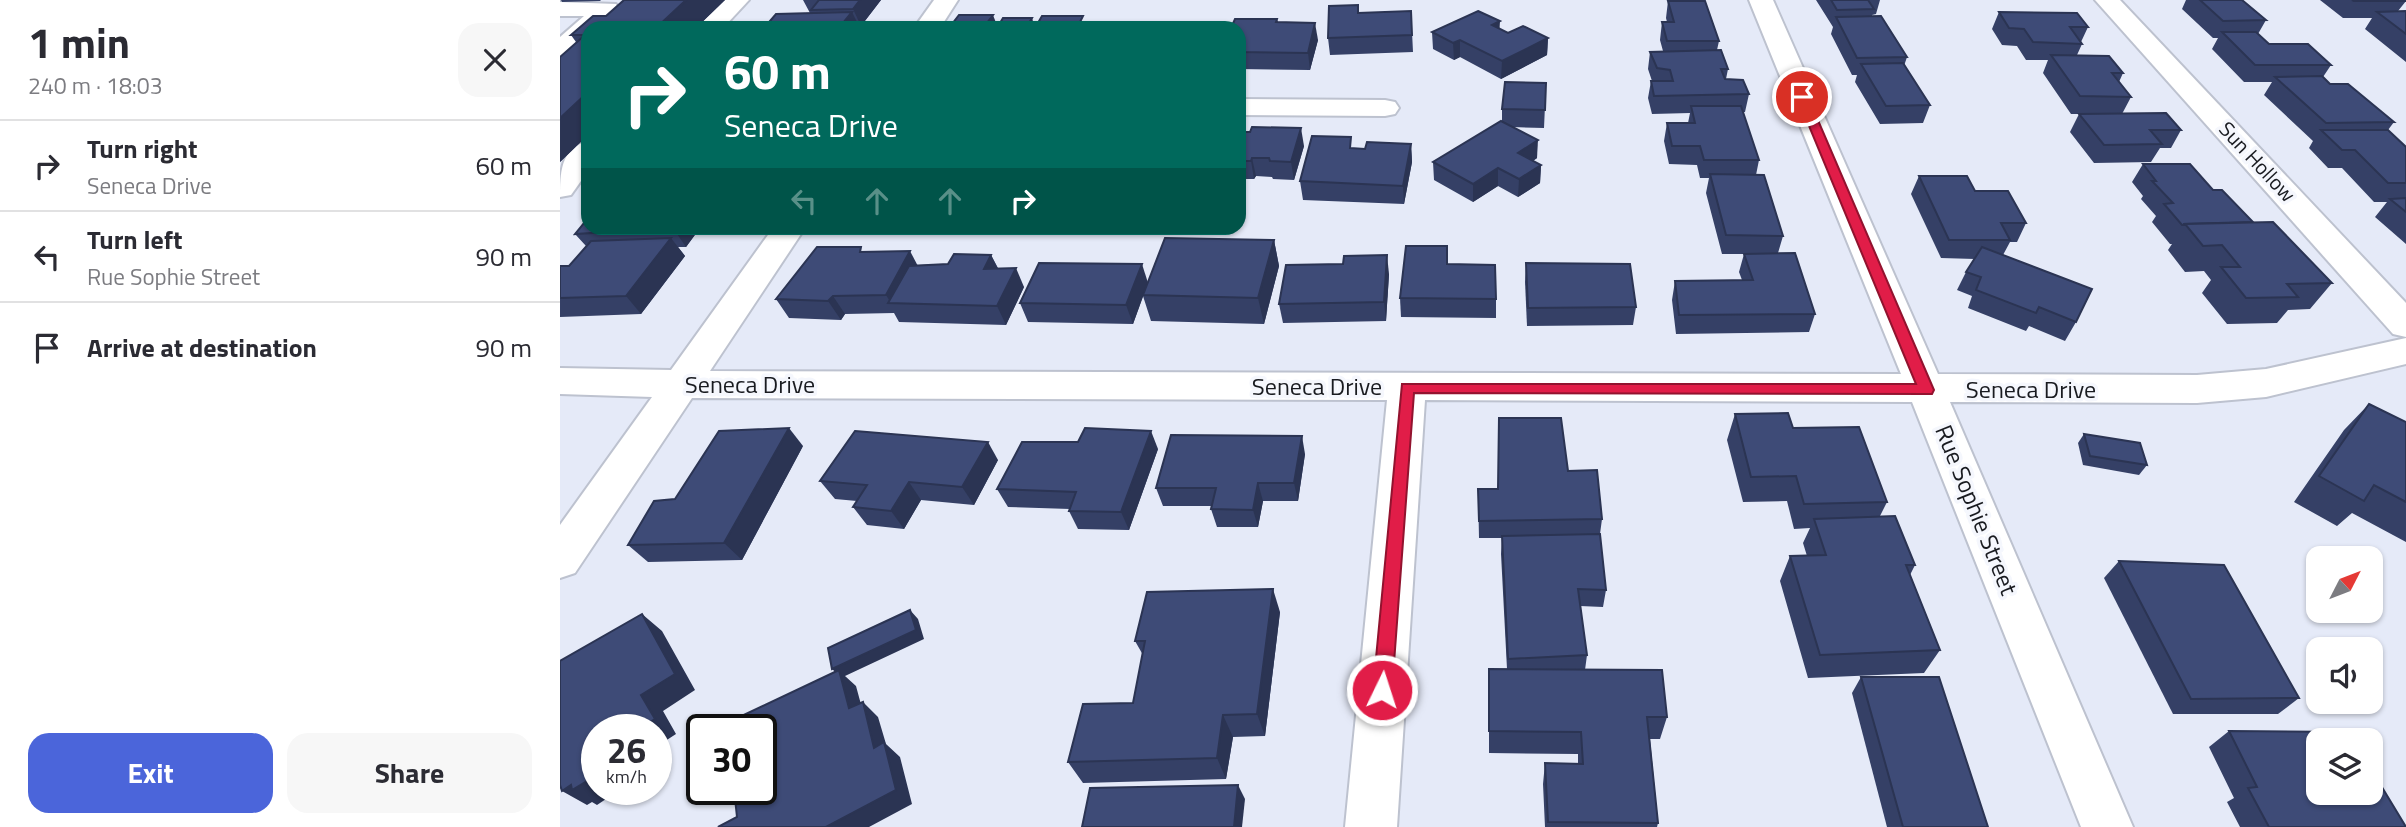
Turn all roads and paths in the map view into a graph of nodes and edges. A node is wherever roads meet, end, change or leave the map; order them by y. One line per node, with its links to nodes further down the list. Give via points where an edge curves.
1 (737, 0): 7 (street)
2 (946, 0): 8 (street)
3 (1761, 0): 21 (street, Rue Sophie Street)
4 (2107, 0): 16 (street, Sun Hollow)
5 (560, 9): 6 (street, via 607,9)
6 (594, 21)
7 (716, 21)
8 (932, 21)
9 (581, 32): 10 (street)
10 (560, 51)
11 (1246, 107): 12 (street)
12 (1385, 108)
13 (581, 160): 14 (street)
14 (560, 188)
15 (784, 235): 19 (street)
16 (2406, 325)
17 (2406, 351): 21 (street, Seneca Drive, via 2266,383 2197,389)
18 (560, 381): 19 (street, Seneca Drive)
19 (680, 384): 20 (street, Seneca Drive); 22 (street)
20 (1407, 388): 21 (street, Seneca Drive); 23 (street)
21 (1926, 390): 24 (street, Rue Sophie Street)
22 (560, 560)
23 (1371, 827)
24 (2107, 827)

